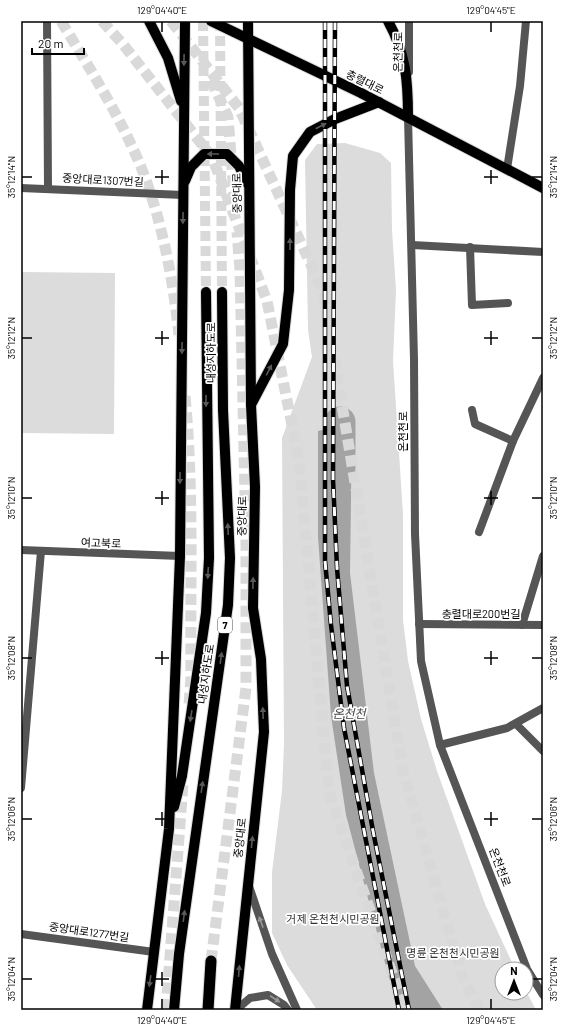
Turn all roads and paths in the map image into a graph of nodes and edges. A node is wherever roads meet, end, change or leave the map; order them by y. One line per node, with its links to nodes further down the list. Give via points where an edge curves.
1 (47, 21): 18 (street)
2 (149, 21): 12 (main road, via 168,58)
3 (185, 21): 12 (main road, one-way to 12)
4 (211, 21): 9 (main road, 충렬대로)
5 (248, 21): 9 (main road, 중앙대로)
6 (388, 21): 10 (main road, via 398,40)
7 (409, 21): 10 (street, 온천천로)
8 (526, 21): 14 (street, via 520,86)
9 (248, 38): 11 (main road, 충렬대로); 15 (main road, 중앙대로)
10 (408, 84): 13 (main road)
11 (380, 102): 13 (main road, 충렬대로); 27 (main road, one-way to 11, via 283,344 289,290 293,156 310,132 335,119)
12 (184, 110): 19 (main road)
13 (408, 117): 14 (main road, 충렬대로); 20 (street, 온천천로)
14 (507, 169): 17 (main road, 충렬대로)
15 (249, 186): 19 (main road, one-way to 19, via 239,166 227,154 204,154 192,167); 27 (main road, 중앙대로)
16 (21, 188): 18 (street, 중앙대로1307번길)
17 (543, 188)
18 (48, 189): 19 (street, 중앙대로1307번길)
19 (183, 190): 33 (main road, one-way to 33)
20 (412, 245): 21 (street); 35 (street, 온천천로, via 415,534)
21 (470, 247): 22 (street); 25 (street, via 472,305)
22 (543, 252)
23 (206, 292): 44 (main road, 내성지하도로 / 7, one-way to 44, via 209,558 206,613 182,776)
24 (222, 292): 51 (main road, 내성지하도로 / 7, one-way to 24, via 179,954 228,605 230,558 223,410)
25 (508, 303)
26 (543, 378): 29 (street)
27 (251, 405): 45 (main road, 중앙대로, one-way to 27, via 264,732 261,659 253,608 255,487)
28 (472, 410): 29 (street, via 476,424)
29 (513, 441): 30 (street)
30 (478, 532)
31 (21, 550): 32 (street, 여고북로)
32 (41, 551): 33 (street, 여고북로); 42 (street)
33 (180, 556): 44 (main road)
34 (543, 556): 36 (street)
35 (419, 624): 36 (street, 충렬대로200번길); 40 (street, 온천천로, via 422,661)
36 (522, 625): 37 (street, 충렬대로200번길)
37 (543, 625)
38 (543, 708): 39 (street)
39 (516, 724): 40 (street); 41 (street)
40 (440, 745): 49 (street, 온천천로, via 527,969)
41 (543, 751)
42 (22, 759): 43 (street)
43 (21, 788)
44 (169, 829): 47 (main road)
45 (247, 882): 53 (main road, 중앙대로, one-way to 45); 55 (street, one-way to 45, via 272,954)
46 (21, 934): 47 (street, 중앙대로1277번길)
47 (154, 952): 50 (main road, one-way to 50)
48 (211, 961): 52 (highway)
49 (543, 995)
50 (147, 1010)
51 (174, 1010)
52 (208, 1010)
53 (236, 1010): 54 (street, one-way to 54, via 250,998 268,995)
54 (288, 1010)
55 (296, 1010)

